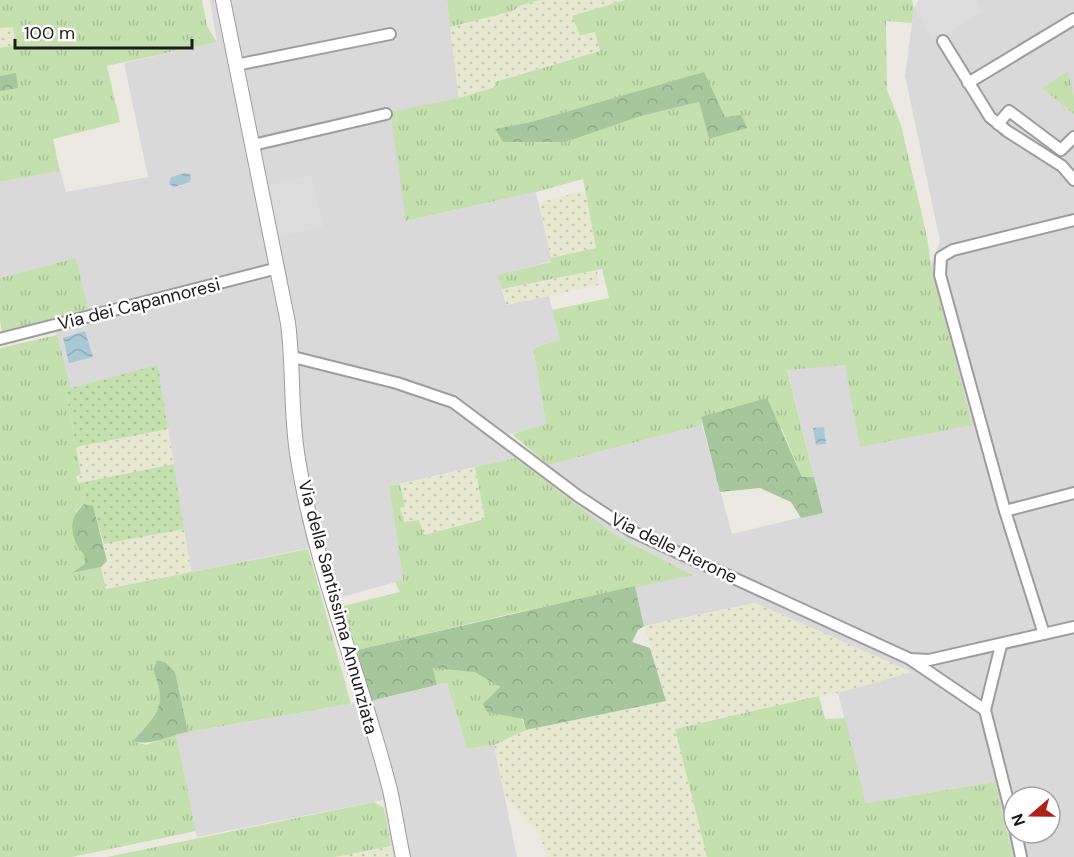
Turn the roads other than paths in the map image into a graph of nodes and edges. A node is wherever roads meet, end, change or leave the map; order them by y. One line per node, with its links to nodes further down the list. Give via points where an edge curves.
1 (223, 0): 5 (street, Via della Santissima Annunziata)
2 (1074, 19): 6 (street)
3 (390, 34): 5 (street)
4 (943, 41): 6 (street)
5 (236, 65): 10 (street, Via della Santissima Annunziata)
6 (968, 83): 8 (street)
7 (386, 114): 10 (street)
8 (998, 124): 9 (street, via 1009,111 1061,150); 11 (street, via 1062,166)
9 (1074, 137)
10 (253, 145): 13 (street, Via della Santissima Annunziata)
11 (1074, 180)
12 (1074, 220): 17 (street, via 953,250 941,257 940,275)
13 (278, 268): 14 (street, Via dei Capannoresi); 15 (street, Via della Santissima Annunziata)
14 (0, 339)
15 (293, 357): 21 (street, Via delle Pierone, via 397,383 453,402 630,531); 24 (street, Via della Santissima Annunziata, via 295,437 307,503 390,790)
16 (1074, 493): 17 (street)
17 (1005, 511): 19 (street)
18 (1074, 627): 19 (street, Via delle Pierone)
19 (1044, 634): 20 (street, Via delle Pierone)
20 (1001, 645): 21 (street, Via delle Pierone, via 930,660); 22 (street)
21 (910, 659): 22 (street)
22 (986, 710): 23 (street)
23 (1004, 785)
24 (403, 857)

